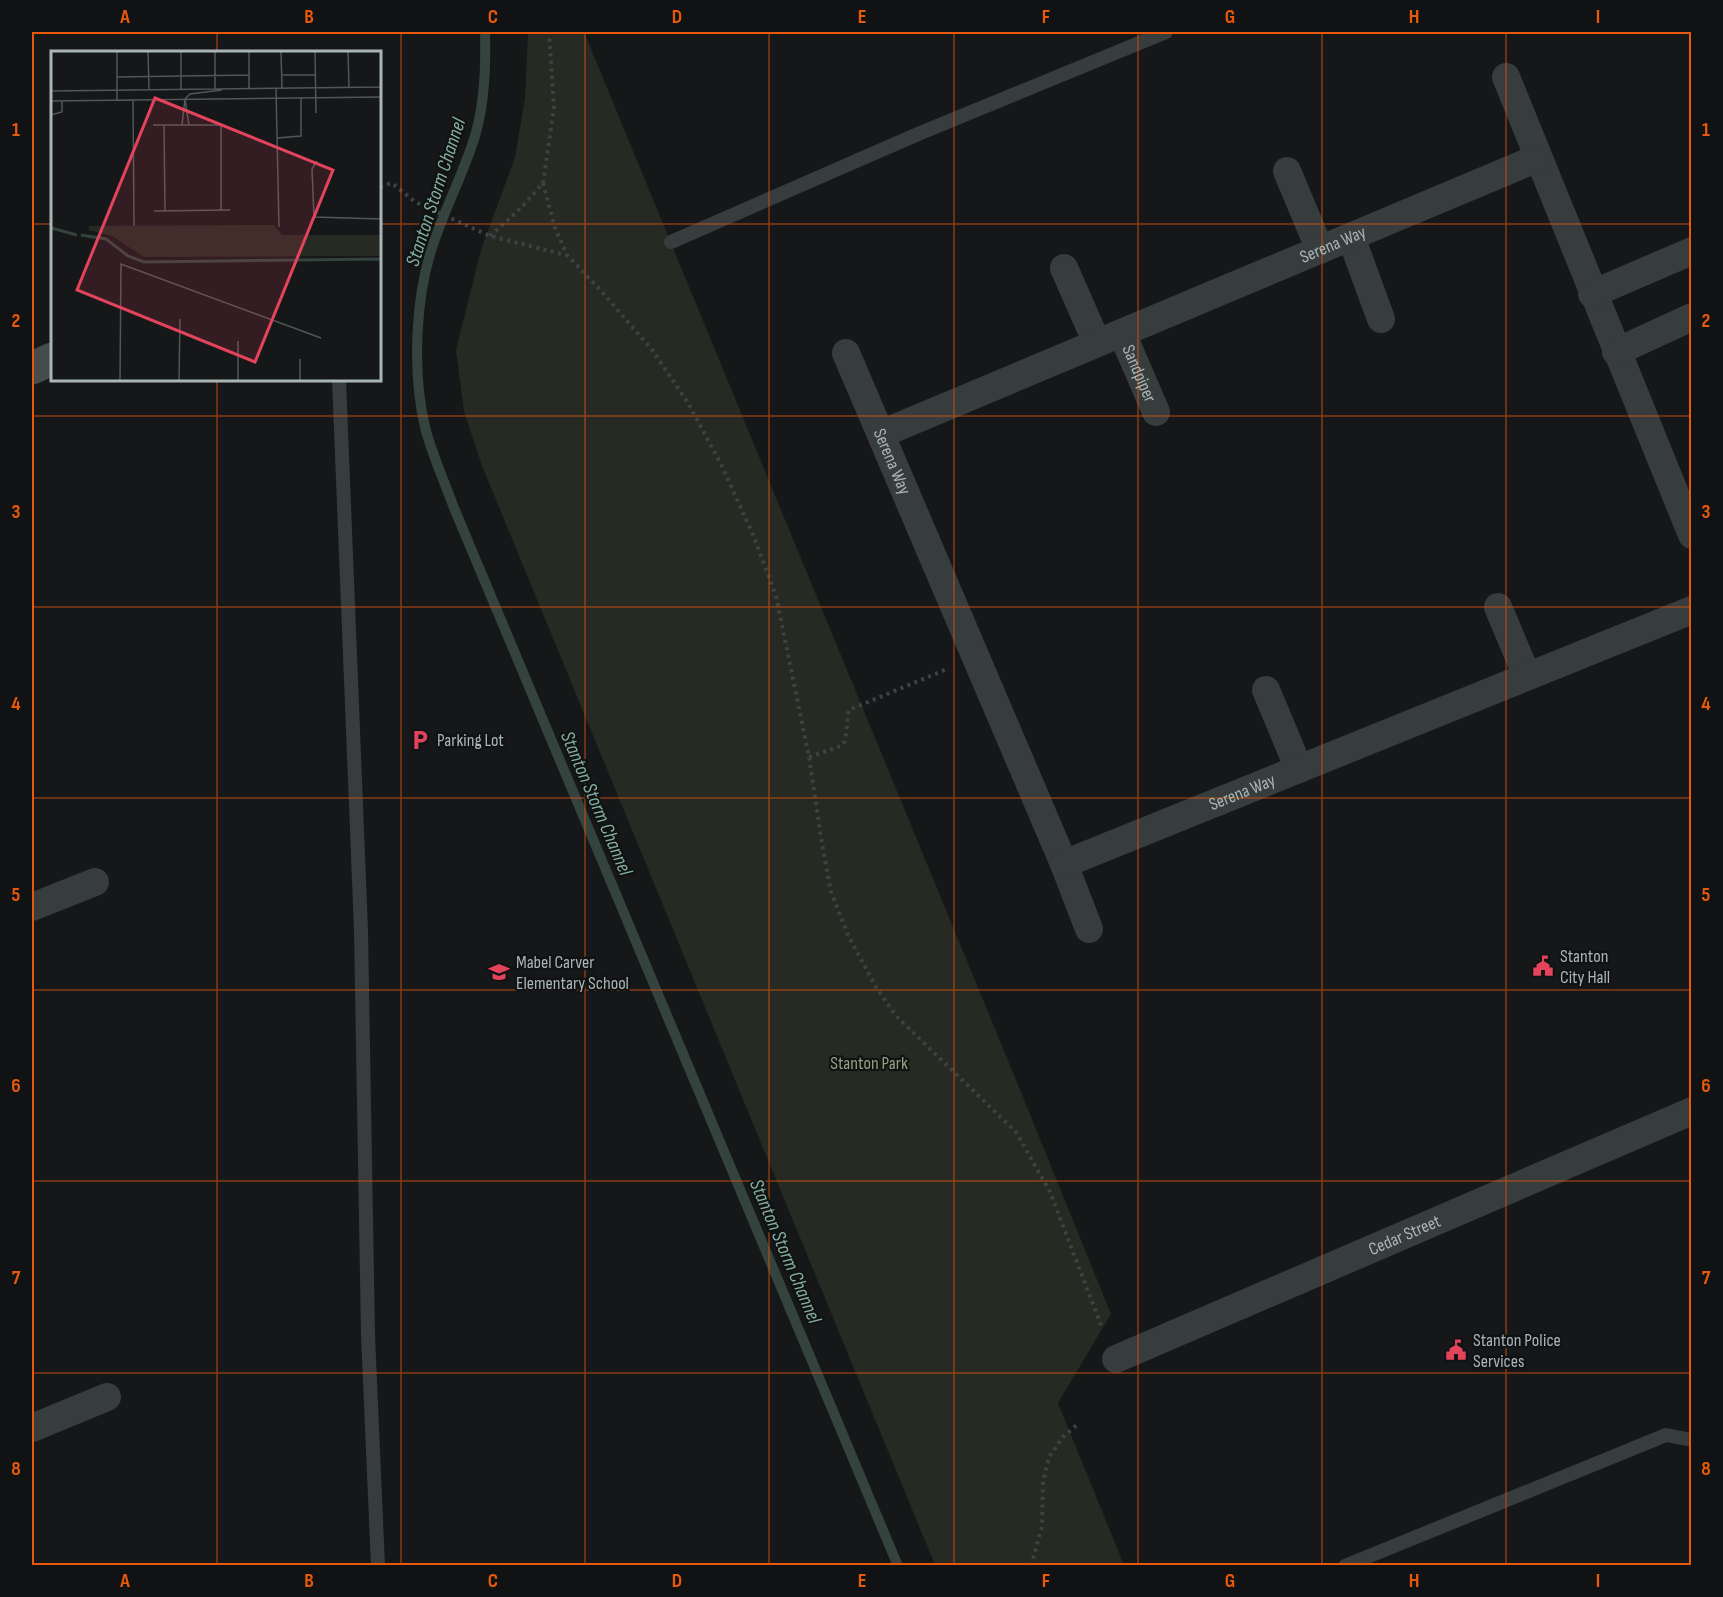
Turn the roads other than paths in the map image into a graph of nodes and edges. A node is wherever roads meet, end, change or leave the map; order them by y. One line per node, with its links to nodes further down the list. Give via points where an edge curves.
1 (1166, 32): 6 (lane)
2 (1506, 78): 3 (street)
3 (1538, 158): 5 (street, Serena Way); 10 (street)
4 (1287, 171): 7 (street)
5 (1351, 237): 7 (street, Serena Way); 12 (street)
6 (671, 242)
7 (1320, 250): 13 (street, Serena Way)
8 (1692, 251): 10 (street)
9 (1064, 268): 13 (street, Sandpiper)
10 (1592, 294): 14 (street)
11 (1692, 317): 14 (street)
12 (1381, 319)
13 (1110, 338): 19 (street, Sandpiper); 20 (street, Serena Way)
14 (1616, 352): 21 (street)
15 (846, 353): 20 (street)
16 (51, 359): 17 (street)
17 (32, 368)
18 (339, 381): 36 (lane, via 361,930 368,1335)
19 (1156, 412)
20 (881, 434): 27 (street, Serena Way)
21 (1692, 535)
22 (1498, 607): 24 (street)
23 (1692, 610): 24 (street, Serena Way)
24 (1527, 676): 26 (street, Serena Way)
25 (1266, 690): 26 (street)
26 (1299, 769): 27 (street, Serena Way)
27 (1064, 864): 30 (street)
28 (95, 882): 29 (street)
29 (32, 907)
30 (1089, 929)
31 (1692, 1111): 32 (street, Cedar Street)
32 (1116, 1359)
33 (107, 1397): 34 (street)
34 (32, 1428)
35 (1692, 1440): 37 (lane, via 1666,1436)
36 (378, 1566)
37 (1345, 1566)

